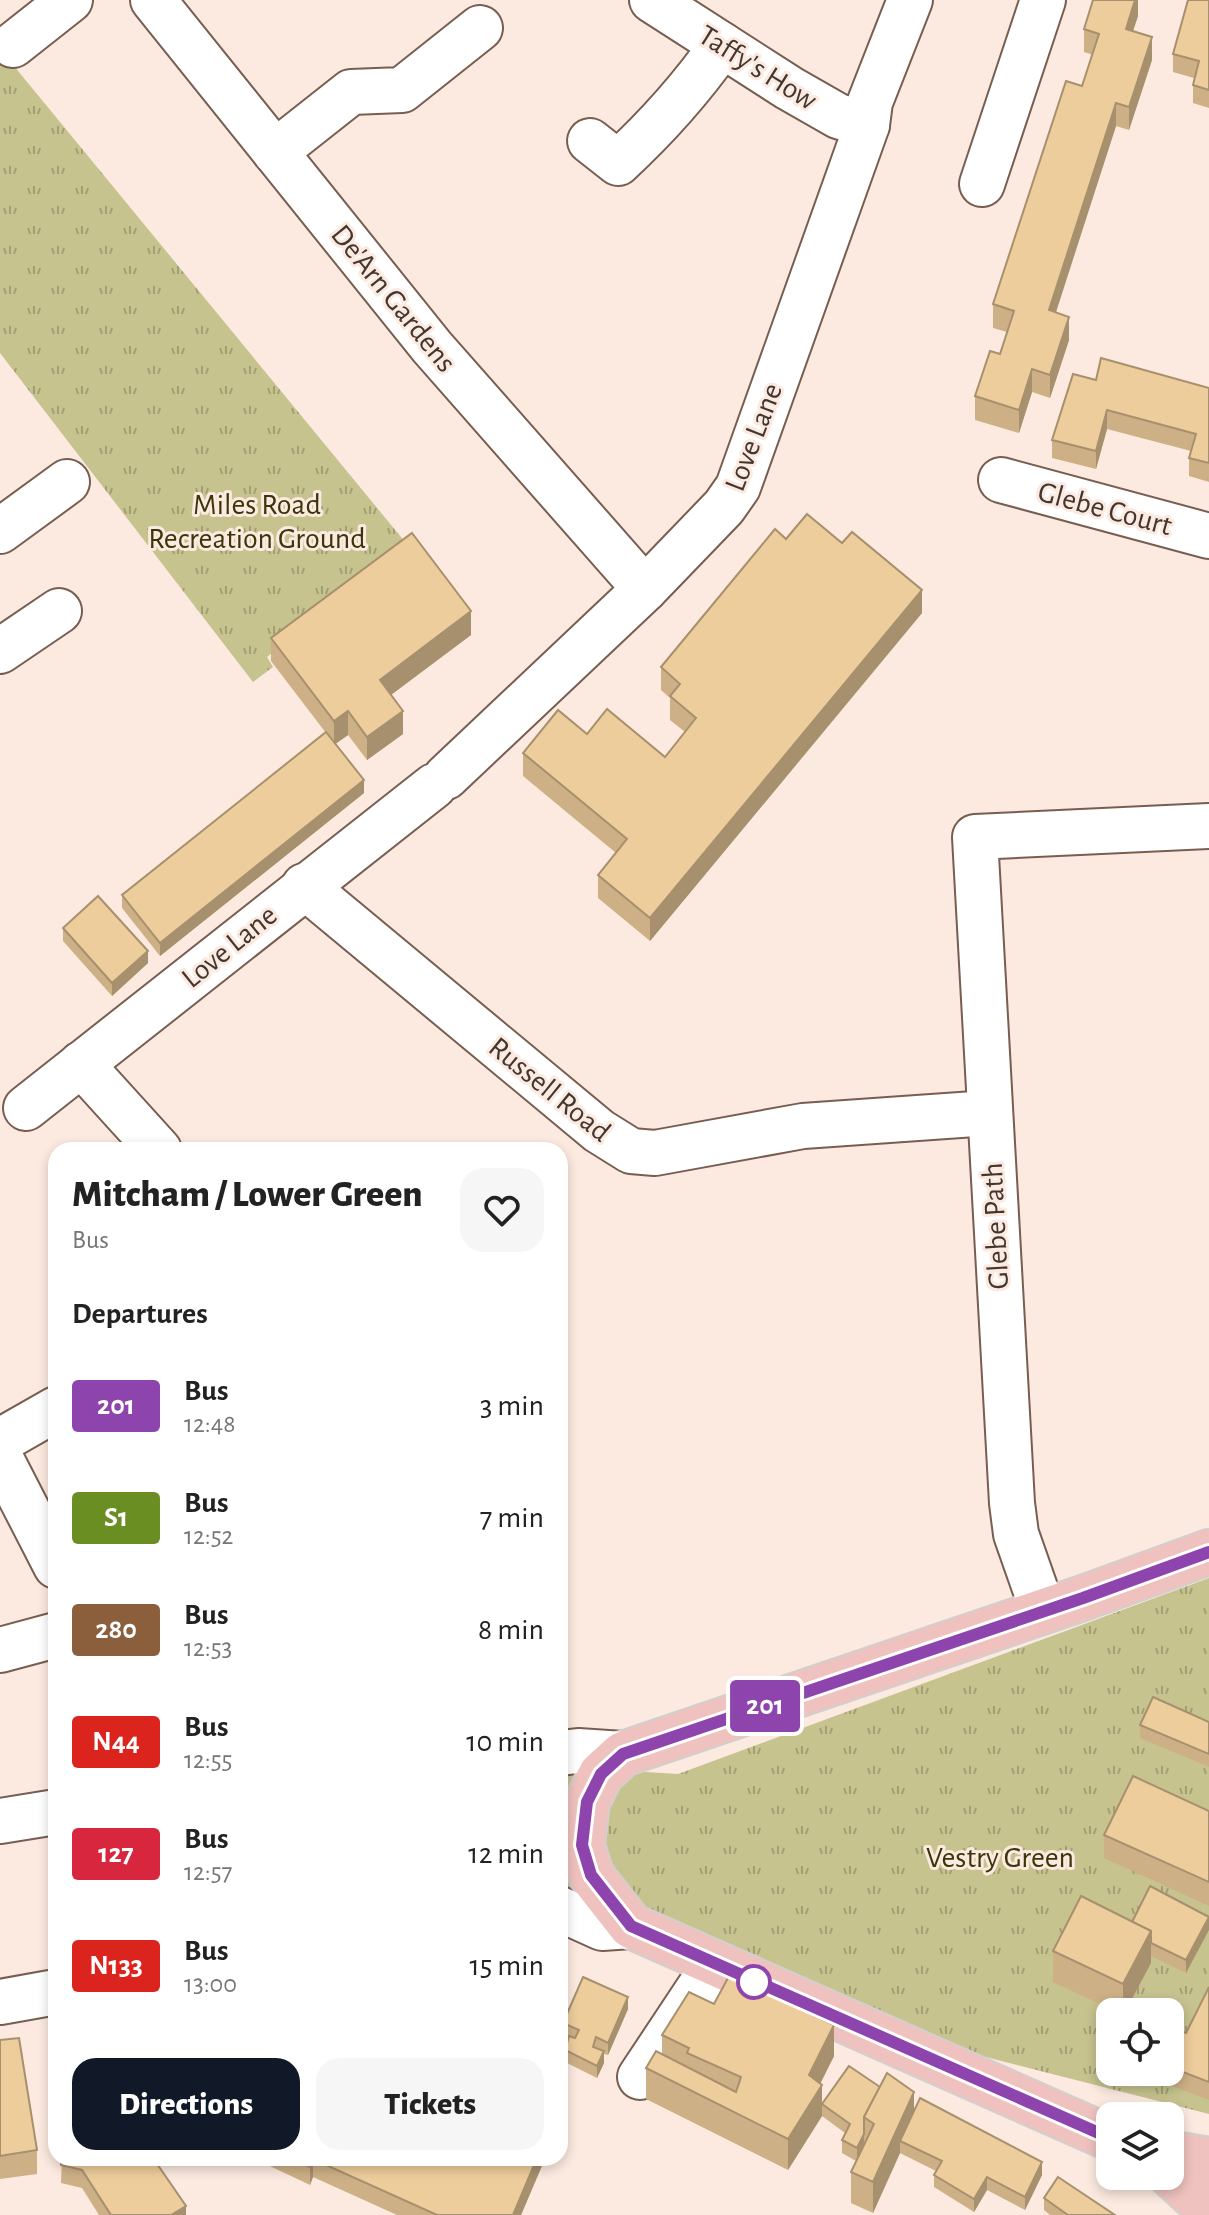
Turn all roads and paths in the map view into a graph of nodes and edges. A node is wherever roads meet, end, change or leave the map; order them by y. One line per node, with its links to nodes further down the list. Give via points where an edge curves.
1 (70, 0): 7 (street)
2 (153, 0): 11 (street, De'Arn Gardens)
3 (652, 0): 8 (street, Taffy's How)
4 (910, 0): 9 (street, Love Lane, via 870,102)
5 (1043, 0): 12 (street)
6 (480, 28): 11 (street, via 402,90 351,92)
7 (13, 45)
8 (722, 45): 9 (street, Taffy's How, via 838,116); 10 (street, via 658,126 618,163)
9 (867, 125): 17 (street, Love Lane, via 738,487)
10 (590, 141)
11 (275, 152): 17 (street, De'Arn Gardens, via 432,347)
12 (982, 184)
13 (1001, 480): 16 (street, Glebe Court)
14 (67, 482): 15 (street)
15 (0, 531)
16 (1209, 536)
17 (645, 589): 21 (street, Love Lane, via 440,782)
18 (59, 611): 19 (street)
19 (0, 651)
20 (1209, 826): 23 (street, Glebe Path, via 975,837)
21 (304, 886): 22 (street, Love Lane); 23 (street, Russell Road, via 599,1131 631,1151 655,1153 803,1126)
22 (81, 1064): 24 (street, Love Lane); 25 (street)
23 (989, 1113): 31 (street, Glebe Path, via 1012,1503 1016,1534)
24 (11, 1119)
25 (152, 1142)
26 (48, 1414): 27 (street)
27 (0, 1441)
28 (0, 1457): 29 (street)
29 (48, 1550)
30 (1209, 1552): 31 (main road)
31 (1043, 1611): 35 (main road)
32 (48, 1637): 33 (street)
33 (0, 1650)
34 (568, 1752): 35 (street)
35 (623, 1754): 39 (main road, via 601,1774 587,1802 582,1845 591,1875)
36 (0, 1821): 37 (street)
37 (48, 1821)
38 (568, 1913): 39 (street, via 602,1928)
39 (631, 1926): 40 (main road)
40 (715, 1964): 43 (street); 44 (main road)
41 (48, 1993): 42 (street)
42 (0, 2002)
43 (640, 2077)
44 (1096, 2132)
45 (1184, 2156): 46 (main road)
46 (1209, 2160)
47 (1184, 2187): 48 (main road)
48 (1209, 2210)

